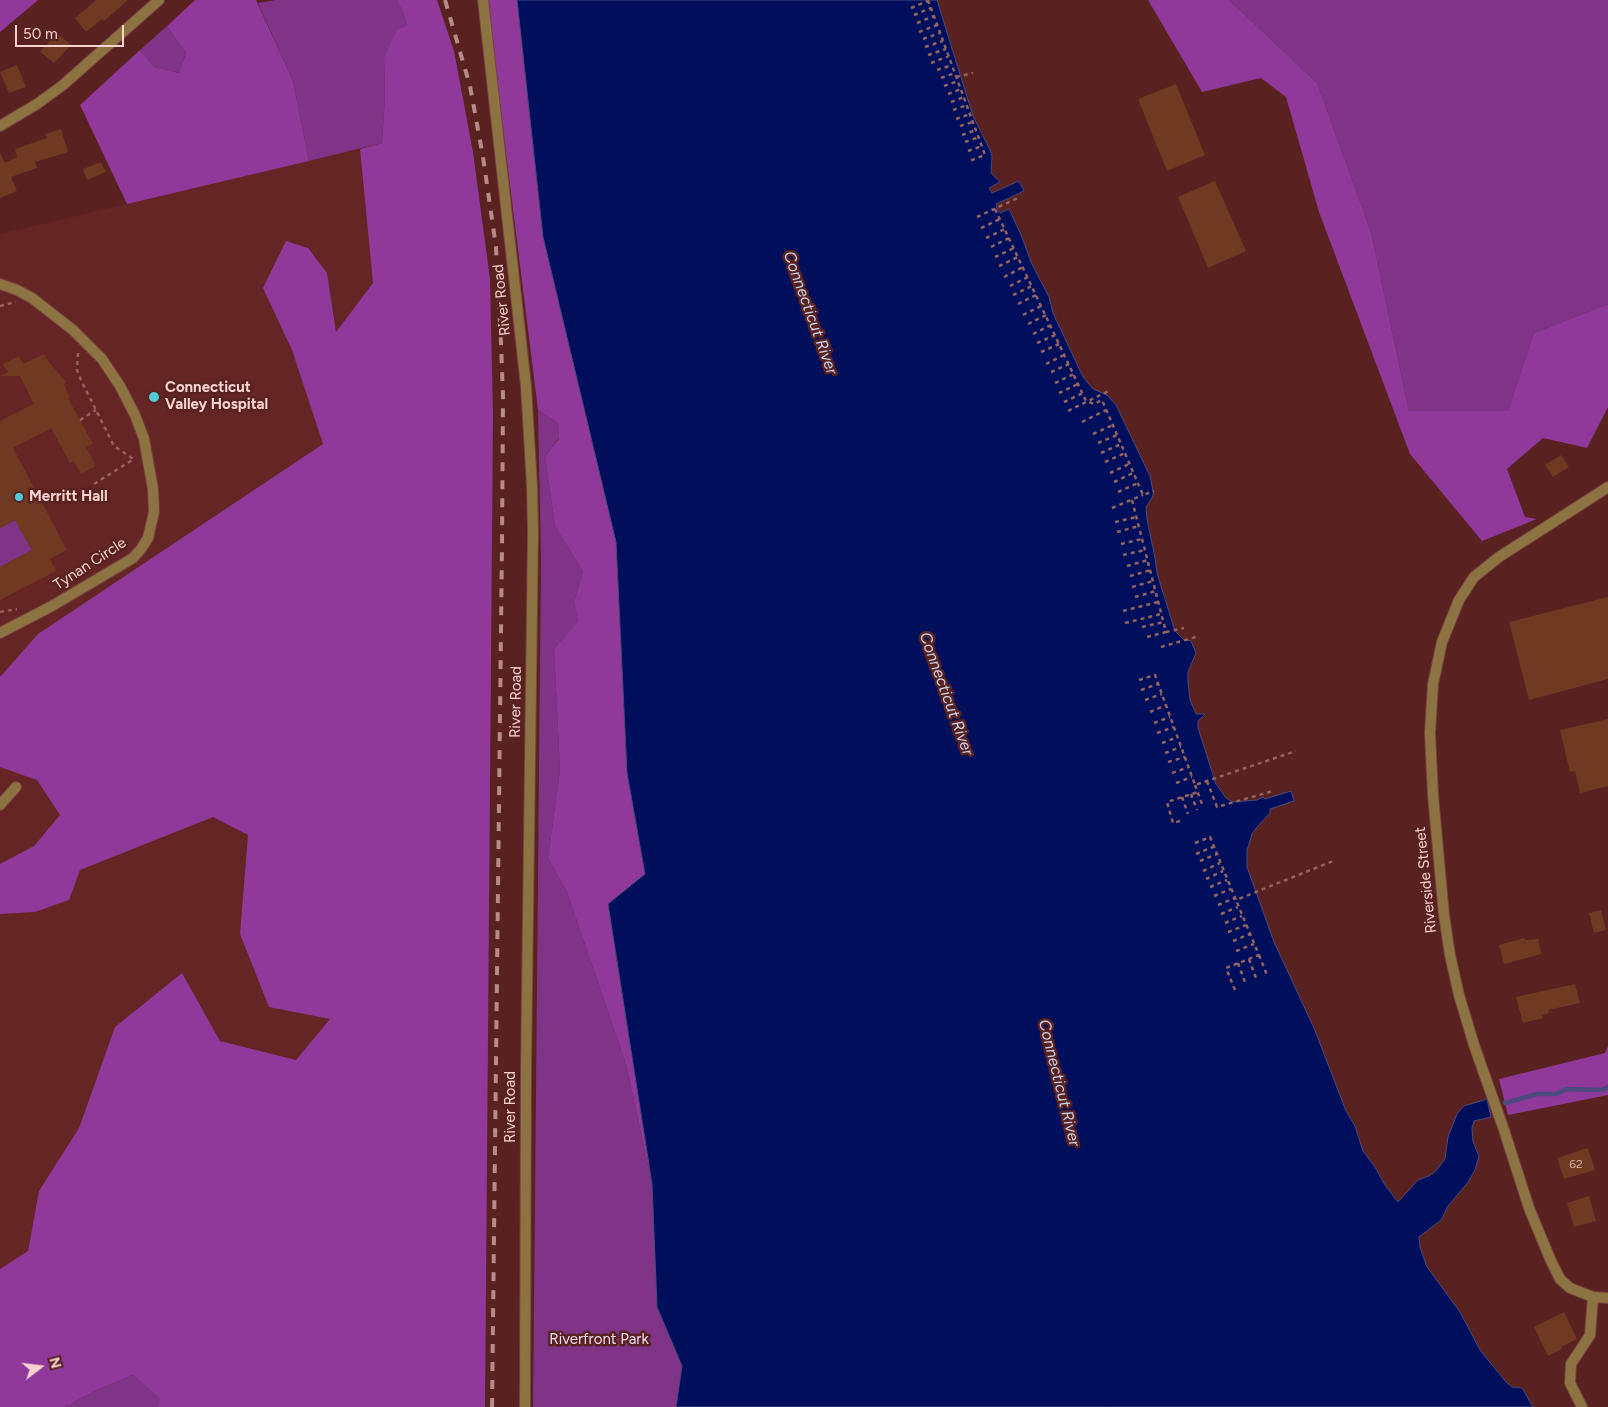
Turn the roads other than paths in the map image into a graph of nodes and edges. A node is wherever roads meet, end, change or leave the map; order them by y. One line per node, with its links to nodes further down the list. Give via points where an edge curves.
1 (159, 0): 3 (street, via 63,85)
2 (483, 0): 11 (street, River Road, via 525,377 532,486)
3 (0, 126)
4 (0, 284): 6 (street, Tynan Circle, via 32,298 73,330 102,359 120,386 144,439 154,512 148,538 133,558)
5 (1608, 487): 9 (street, Riverside Street, via 1499,557 1474,577 1459,600 1442,642 1433,684 1430,733 1444,915 1459,995 1529,1208 1550,1261 1570,1288)
6 (0, 633)
7 (16, 787): 8 (street)
8 (0, 805)
9 (1593, 1297): 10 (street, Riverside Street); 12 (street, via 1590,1335 1571,1364 1570,1383)
10 (1608, 1298)
11 (525, 1407)
12 (1582, 1407)

